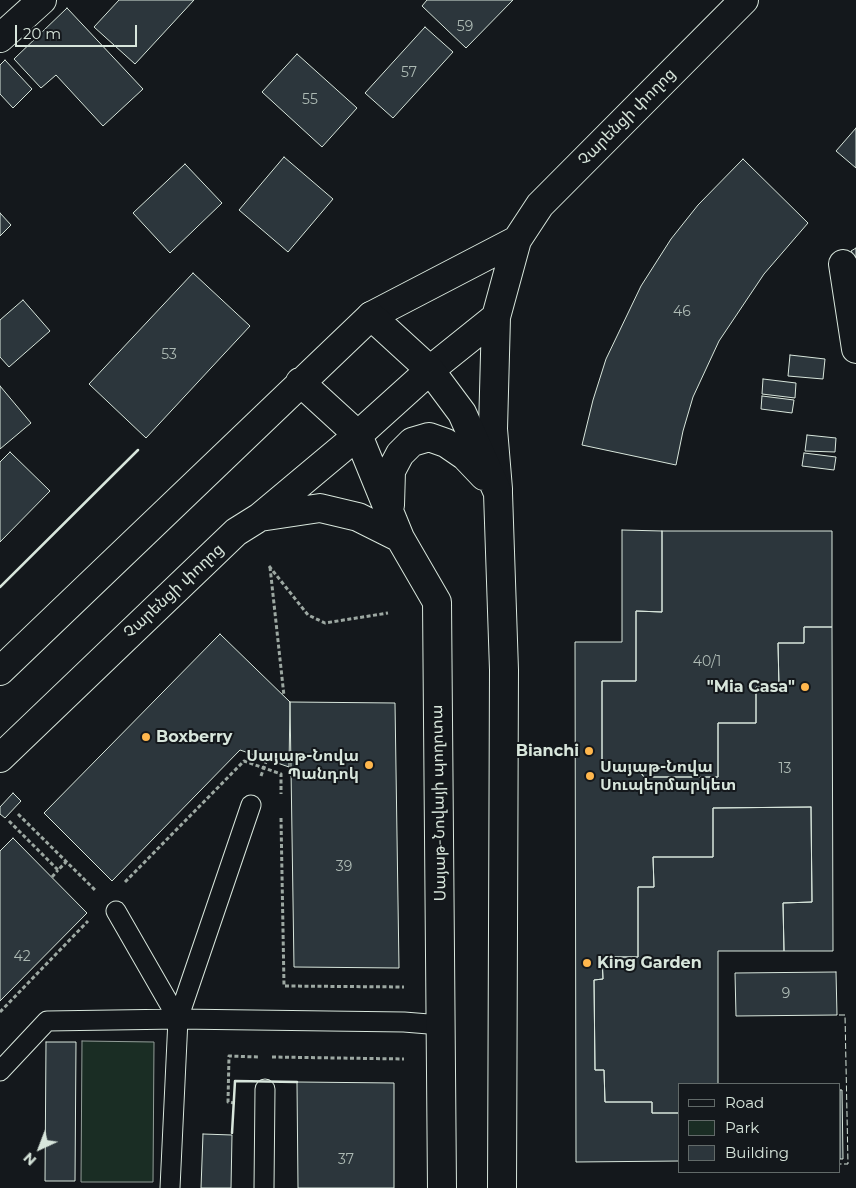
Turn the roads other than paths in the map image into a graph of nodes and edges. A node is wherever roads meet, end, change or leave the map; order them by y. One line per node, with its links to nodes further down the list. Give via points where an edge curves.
1 (42, 0): 3 (main road)
2 (744, 0): 4 (main road, Չարենցի փողոց, via 540,205)
3 (0, 38)
4 (517, 240): 6 (main road, Չարենցի փողոց); 7 (main road, Չարենցի փողոց)
5 (843, 264): 8 (main road)
6 (371, 316): 10 (main road); 11 (main road, Չարենցի փողոց)
7 (496, 317): 10 (main road, Չարենցի փողոց); 13 (main road, via 493,429)
8 (856, 344): 9 (main road)
9 (856, 349)
10 (430, 370): 12 (main road, Չարենցի փողոց); 13 (main road, via 462,413)
11 (300, 382): 12 (main road); 16 (main road, Չարենցի փողոց)
12 (358, 436): 14 (main road, Չարենցի փողոց); 15 (main road, Սայաթ-Նովայի պողոտա)
13 (498, 493): 15 (main road, via 464,456 446,443 429,437 412,442 400,454 391,471 389,494); 27 (main road, via 504,670)
14 (260, 517): 15 (main road, via 320,508); 17 (main road, Չարենցի փողոց, via 236,532)
15 (396, 529): 21 (main road, Սայաթ-Նովայի պողոտա, via 437,602)
16 (0, 671)
17 (0, 758)
18 (251, 805): 20 (lane)
19 (116, 912): 20 (lane)
20 (178, 1020): 21 (lane); 22 (lane, via 47,1021); 24 (lane)
21 (441, 1025): 26 (main road, Սայաթ-Նովայի պողոտա)
22 (0, 1071)
23 (265, 1089): 25 (lane)
24 (170, 1188)
25 (264, 1188)
26 (442, 1188)
27 (502, 1188)

